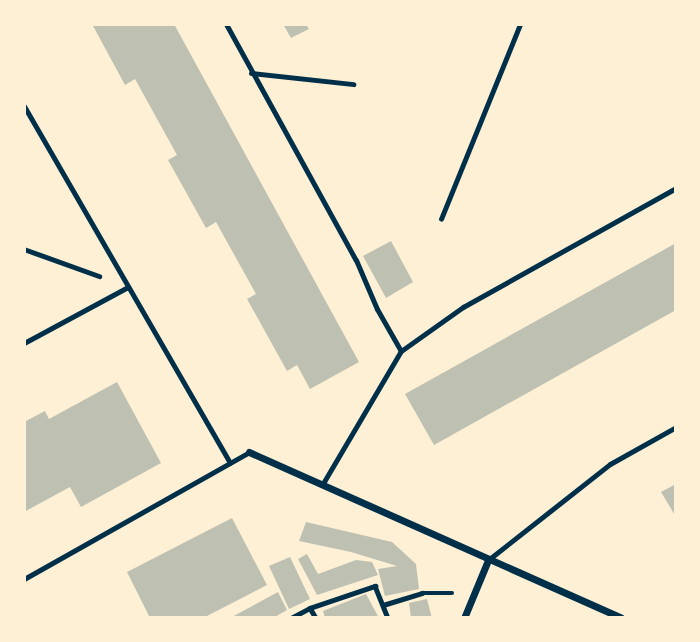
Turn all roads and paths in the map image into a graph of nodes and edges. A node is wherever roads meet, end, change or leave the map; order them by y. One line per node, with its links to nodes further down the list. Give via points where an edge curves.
1 (226, 24): 3 (lane)
2 (520, 24): 7 (path)
3 (251, 73): 4 (lane); 11 (lane, via 356,260 376,309)
4 (354, 84)
5 (24, 106): 9 (lane)
6 (676, 188): 11 (lane, via 463,307)
7 (441, 219)
8 (24, 249): 9 (path)
9 (128, 286): 10 (lane); 14 (lane)
10 (24, 343)
11 (401, 351): 15 (lane)
12 (676, 427): 16 (lane, via 610,464)
13 (249, 452): 14 (lane); 15 (street)
14 (230, 463): 17 (lane)
15 (322, 485): 16 (street)
16 (488, 560): 18 (street); 25 (street)
17 (24, 579)
18 (474, 592): 19 (path, via 422,593); 24 (street)
19 (383, 605): 20 (path, via 375,586); 23 (path)
20 (310, 608): 21 (path); 22 (path)
21 (291, 618)
22 (316, 618)
23 (388, 618)
24 (464, 618)
25 (621, 618)

